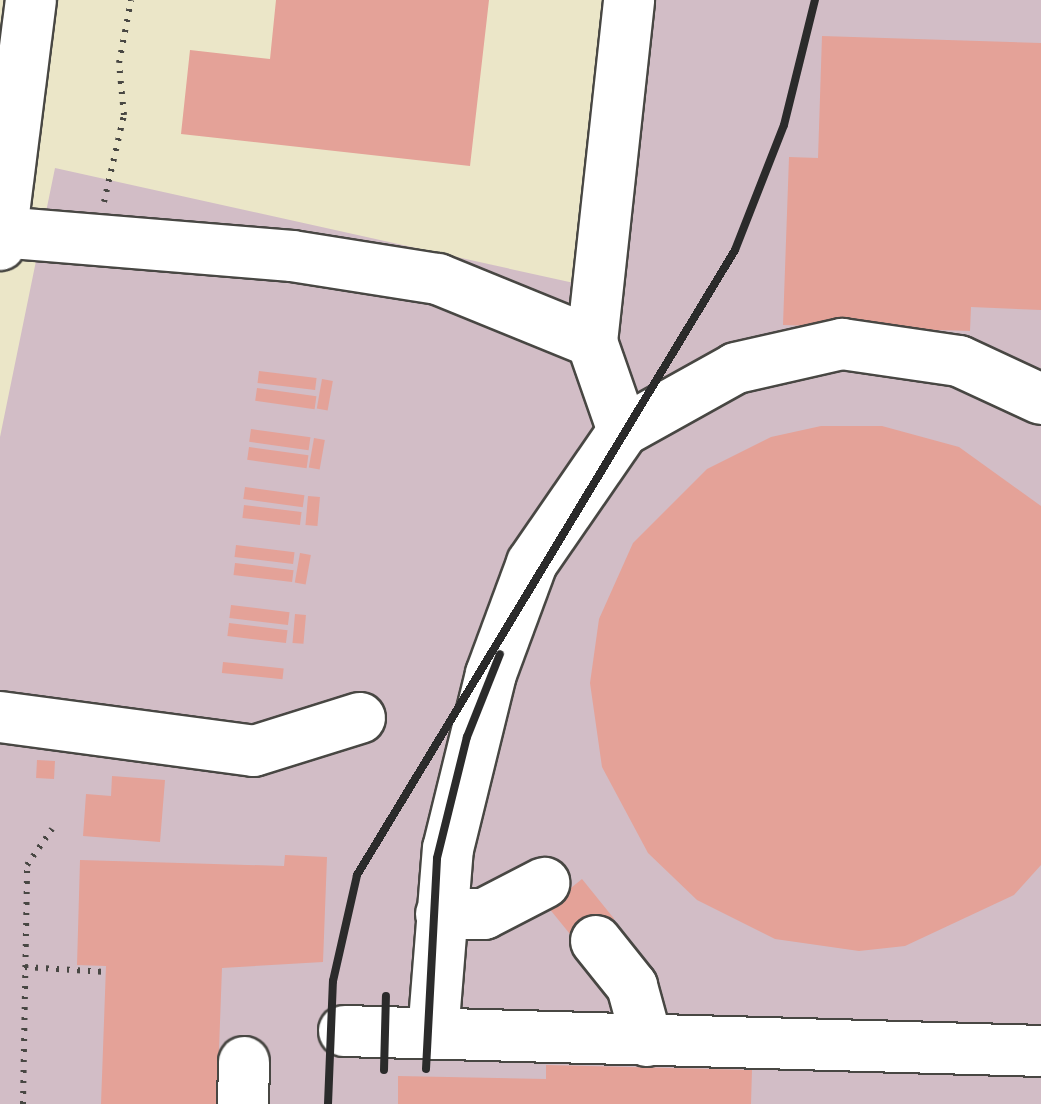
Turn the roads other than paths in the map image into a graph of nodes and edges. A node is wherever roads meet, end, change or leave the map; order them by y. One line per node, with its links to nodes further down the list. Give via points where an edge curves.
1 (31, 0): 3 (street)
2 (628, 0): 4 (street)
3 (0, 237): 4 (street, via 96,238 438,280)
4 (592, 342): 6 (street)
5 (1041, 398): 6 (street, via 959,361 842,344 736,368)
6 (623, 431): 10 (street, via 563,507 512,614 448,848)
7 (0, 716): 8 (street, via 254,751)
8 (360, 718)
9 (544, 883): 10 (street, via 484,914)
10 (441, 914): 13 (street)
11 (596, 942): 14 (street, via 632,986)
12 (344, 1031): 13 (street)
13 (433, 1034): 14 (street)
14 (647, 1040): 15 (street)
15 (1041, 1051)

